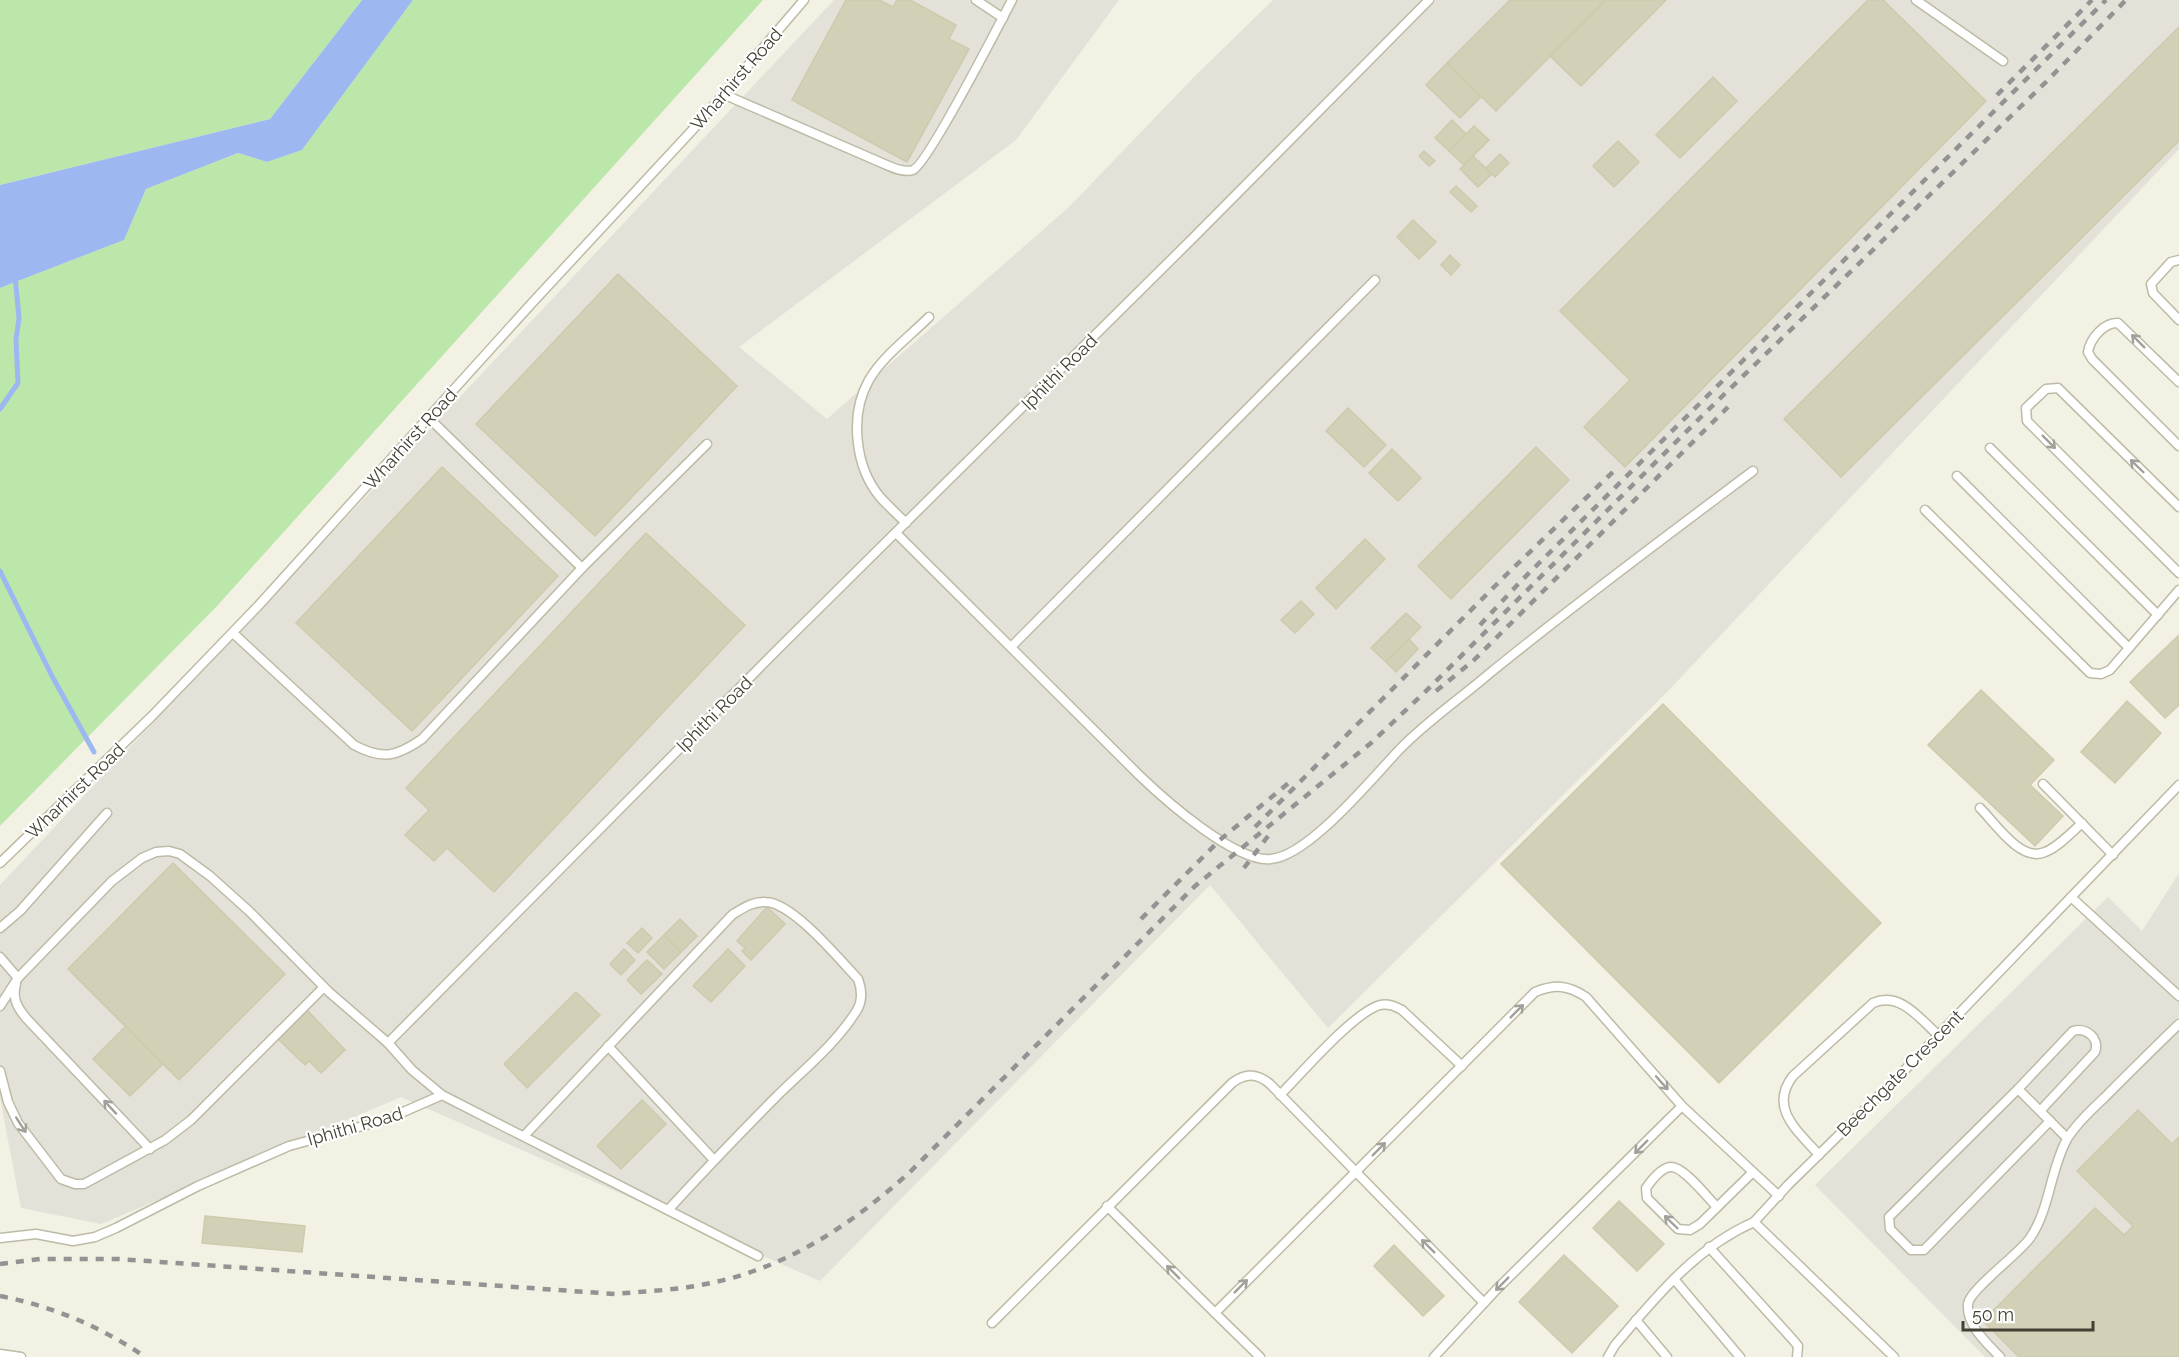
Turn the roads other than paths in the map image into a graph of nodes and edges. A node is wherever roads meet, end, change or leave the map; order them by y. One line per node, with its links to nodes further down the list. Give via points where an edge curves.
1 (804, 0): 8 (lane, Wharhirst Road)
2 (975, 0): 6 (lane)
3 (1012, 0): 6 (lane)
4 (1429, 0): 22 (lane, Iphithi Road)
5 (1916, 0): 7 (lane)
6 (1003, 18): 8 (lane, via 922,163 914,170 882,163)
7 (2003, 62)
8 (723, 94): 14 (lane, Wharhirst Road)
9 (2179, 260): 12 (lane, via 2171,262 2151,285 2153,293)
10 (1375, 280): 29 (lane)
11 (929, 317): 22 (lane, via 875,372 860,408 858,445 862,463 879,496)
12 (2179, 320)
13 (2179, 382): 16 (lane, one-way to 16, via 2118,323 2105,326 2090,345 2092,359)
14 (429, 418): 24 (lane); 28 (lane, Wharhirst Road)
15 (707, 444): 24 (lane)
16 (2179, 446)
17 (1990, 448): 27 (lane)
18 (1753, 471): 29 (lane, via 1526,644 1404,744 1312,838 1286,856 1257,859 1245,854 1177,810)
19 (1957, 476): 30 (lane)
20 (2179, 507): 25 (lane, one-way to 25, via 2058,388 2046,389 2026,408 2027,421)
21 (1925, 510): 30 (lane, via 2090,673 2106,673)
22 (906, 523): 23 (lane, Iphithi Road)
23 (896, 533): 29 (lane); 47 (lane, Iphithi Road)
24 (582, 568): 28 (lane, via 422,739 385,756 354,745)
25 (2179, 573)
26 (2179, 590): 27 (lane)
27 (2158, 615): 30 (lane)
28 (232, 633): 37 (lane, Wharhirst Road)
29 (1011, 647)
30 (2129, 648)
31 (2043, 784): 35 (lane)
32 (2179, 785): 36 (lane, Beechgate Crescent)
33 (1980, 808): 35 (lane, via 2017,848 2031,854 2048,852)
34 (108, 813): 39 (lane)
35 (2082, 823): 36 (lane)
36 (2113, 855): 38 (lane, Beechgate Crescent)
37 (0, 863)
38 (2072, 897): 43 (lane); 46 (lane, Beechgate Crescent)
39 (0, 928)
40 (0, 957): 41 (lane)
41 (18, 978): 42 (lane, via 112,881 142,858 169,851 180,854 210,876); 44 (lane); 59 (lane, one-way to 41, via 16,1006 14,989)
42 (324, 987): 47 (lane); 59 (lane, via 191,1120)
43 (2179, 996)
44 (0, 1006)
45 (2179, 1024): 58 (lane)
46 (1938, 1035): 60 (lane, Beechgate Crescent); 60 (lane, via 1904,1005 1881,1000 1793,1076 1785,1085 1788,1120)
47 (388, 1044): 52 (lane)
48 (608, 1046): 57 (lane); 61 (lane); 61 (lane, via 732,915 757,902 774,903 792,913 851,971 861,986 857,1010 819,1056)
49 (1462, 1066): 53 (lane, via 1402,1010 1391,1004 1381,1005 1351,1024); 54 (lane, one-way to 54, via 1535,992 1567,987 1586,997); 62 (lane, one-way to 49)
50 (0, 1071): 59 (lane, one-way to 59, via 18,1123 65,1181 84,1184)
51 (2018, 1089): 55 (lane); 55 (lane, via 2073,1031 2082,1029 2095,1040 2095,1052); 56 (lane, via 1889,1217 1890,1229 1911,1250 1928,1248)
52 (442, 1095): 57 (lane); 69 (lane, Iphithi Road, via 385,1120 289,1146 95,1237 73,1241 36,1234)
53 (1280, 1095): 62 (lane); 65 (lane, via 1264,1079 1242,1076)
54 (1682, 1106): 63 (lane); 73 (lane, one-way to 73)
55 (2040, 1111): 56 (lane)
56 (2050, 1121): 58 (lane)
57 (524, 1136): 67 (lane)
58 (2067, 1138): 86 (lane, via 2030,1237 2020,1251 1970,1295 1969,1318)
59 (150, 1149)
60 (1819, 1155): 64 (lane, Beechgate Crescent)
61 (714, 1160): 67 (lane)
62 (1355, 1172): 73 (lane, one-way to 62); 74 (lane, one-way to 62)
63 (1753, 1172): 64 (lane); 66 (lane)
64 (1779, 1196): 68 (lane, Beechgate Crescent)
65 (1107, 1206): 74 (lane, one-way to 65); 76 (lane)
66 (1717, 1207): 66 (lane, one-way to 66, via 1694,1229 1678,1229 1647,1198 1646,1188 1665,1168 1674,1167)
67 (668, 1210): 71 (lane)
68 (1754, 1222): 70 (lane); 85 (lane)
69 (0, 1238)
70 (1709, 1247): 72 (lane); 84 (lane, via 1798,1346)
71 (758, 1256)
72 (1674, 1279): 75 (lane); 83 (lane)
73 (1484, 1303): 80 (lane)
74 (1215, 1313): 79 (lane)
75 (1636, 1320): 81 (lane); 82 (lane)
76 (992, 1323)
77 (0, 1354): 78 (lane)
78 (21, 1357)
79 (1260, 1357)
80 (1434, 1357)
81 (1608, 1357)
82 (1667, 1357)
83 (1740, 1357)
84 (1797, 1357)
85 (1893, 1357)
86 (2000, 1357)

